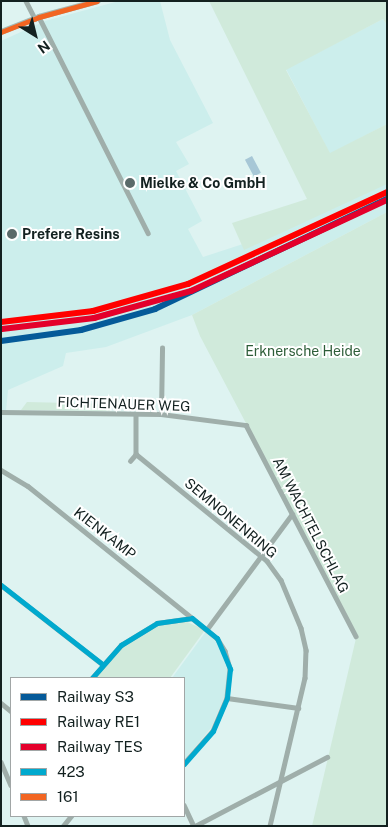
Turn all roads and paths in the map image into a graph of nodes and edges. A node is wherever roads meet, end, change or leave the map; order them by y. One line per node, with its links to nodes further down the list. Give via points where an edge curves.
1 (26, 1): 3 (street)
2 (98, 1): 3 (main road)
3 (37, 18): 4 (main road); 5 (street)
4 (1, 32)
5 (148, 233)
6 (162, 348): 9 (street)
7 (1, 412): 8 (street, FICHTENAUER WEG)
8 (136, 414): 9 (street, FICHTENAUER WEG); 11 (street)
9 (161, 414): 10 (street, FICHTENAUER WEG)
10 (246, 425): 14 (street, AM WACHTELSCHLAG)
11 (136, 454): 12 (street); 15 (street, SEMNONENRING)
12 (130, 461)
13 (1, 470): 17 (street, KIENKAMP, via 28,486)
14 (292, 514): 15 (street); 19 (street, AM WACHTELSCHLAG)
15 (262, 555): 18 (street); 23 (street, SEMNONENRING, via 281,580 304,639 306,664)
16 (1, 584): 20 (street)
17 (192, 618): 18 (street, KIENKAMP); 20 (street, via 148,627 129,638)
18 (207, 629): 22 (street, KIENKAMP, via 222,644 229,659)
19 (356, 636)
20 (102, 664): 21 (street)
21 (93, 677)
22 (227, 698): 23 (street); 26 (street, via 213,731)
23 (298, 708): 27 (street, SEMNONENRING)
24 (328, 757): 27 (street)
25 (1, 762): 28 (street)
26 (185, 763)
27 (282, 781): 30 (street); 31 (street, SEMNONENRING)
28 (10, 784)
29 (185, 807): 30 (street)
30 (194, 826)
31 (270, 826)

